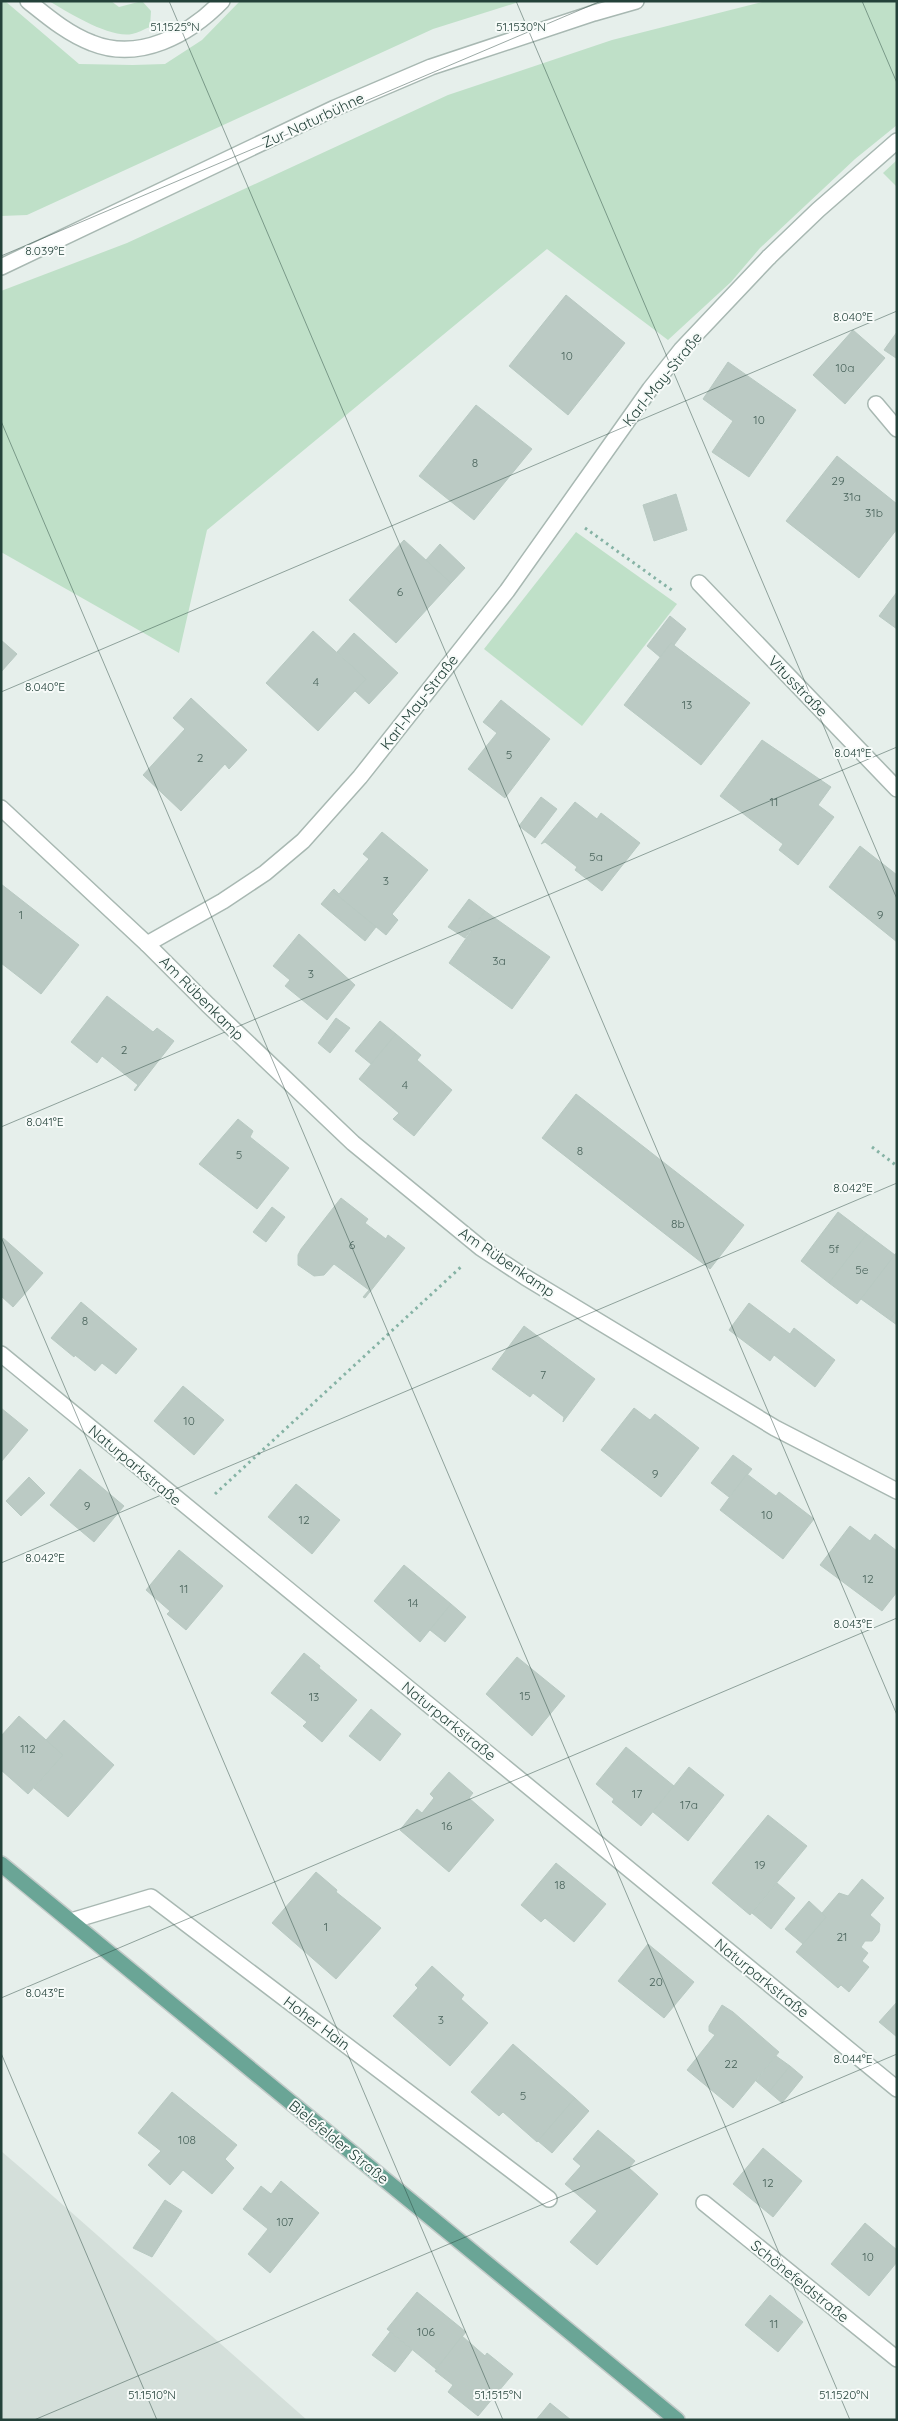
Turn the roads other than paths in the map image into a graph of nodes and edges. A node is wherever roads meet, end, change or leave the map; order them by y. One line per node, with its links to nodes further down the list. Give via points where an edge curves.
1 (28, 1): 2 (street, via 51,20 92,44 125,49 173,38)
2 (222, 1)
3 (636, 1): 5 (street, Zur Naturbühne, via 430,67 335,108)
4 (897, 141): 11 (street, Karl-May-Straße, via 769,257 681,350 501,598 360,777 303,841 265,873 223,901)
5 (1, 267)
6 (876, 404): 7 (street)
7 (897, 429)
8 (699, 583): 9 (street, Vitusstraße)
9 (897, 789)
10 (1, 808): 11 (street)
11 (147, 944): 13 (street, Am Rübenkamp, via 353,1143 481,1248 775,1428)
12 (1, 1354): 16 (street, Naturparkstraße)
13 (897, 1491)
14 (1, 1864): 15 (main road, Bielefelder Straße)
15 (71, 1921): 17 (street, Hoher Hain, via 150,1897); 20 (main road, Bielefelder Straße)
16 (897, 2089)
17 (550, 2199)
18 (704, 2203): 19 (street, Schönefeldstraße)
19 (897, 2359)
20 (677, 2420)

